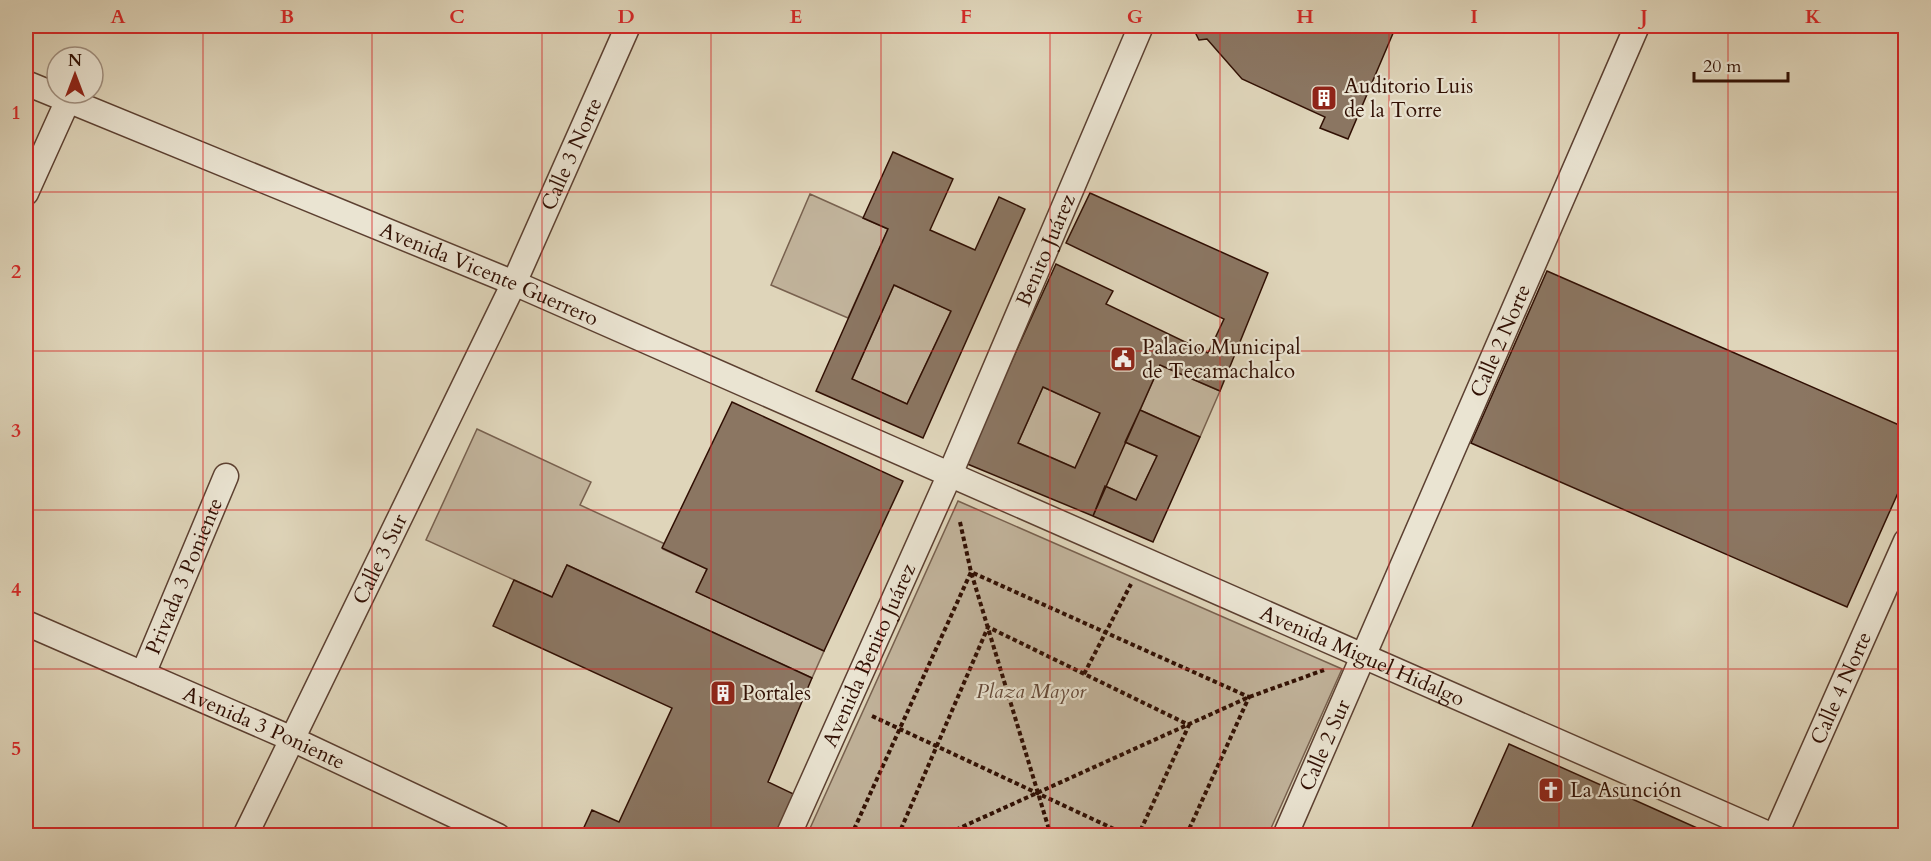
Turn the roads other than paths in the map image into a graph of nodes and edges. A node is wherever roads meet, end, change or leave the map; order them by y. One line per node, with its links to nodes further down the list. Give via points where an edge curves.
1 (628, 26): 9 (street, Calle 3 Norte)
2 (1141, 26): 10 (street, Benito Juárez)
3 (1636, 26): 14 (street, Calle 2 Norte)
4 (26, 83): 5 (street, Avenida Vicente Guerrero)
5 (45, 91)
6 (66, 105): 8 (street)
7 (80, 105): 9 (street, Avenida Vicente Guerrero)
8 (26, 193)
9 (514, 283): 10 (street, Avenida Vicente Guerrero); 16 (street, Calle 3 Sur)
10 (950, 474): 14 (street, Avenida Miguel Hidalgo); 19 (street, Avenida Benito Juárez)
11 (226, 476): 15 (street, Privada 3 Poniente)
12 (1905, 541): 21 (street, Calle 4 Norte)
13 (26, 623): 15 (street, Avenida 3 Poniente)
14 (1364, 656): 20 (street, Calle 2 Sur); 21 (street, Avenida Miguel Hidalgo)
15 (143, 674): 16 (street, Avenida 3 Poniente)
16 (290, 738): 17 (street, Calle 3 Sur); 18 (street, Avenida 3 Poniente)
17 (245, 836)
18 (498, 836)
19 (788, 836)
20 (1285, 836)
21 (1774, 836)

